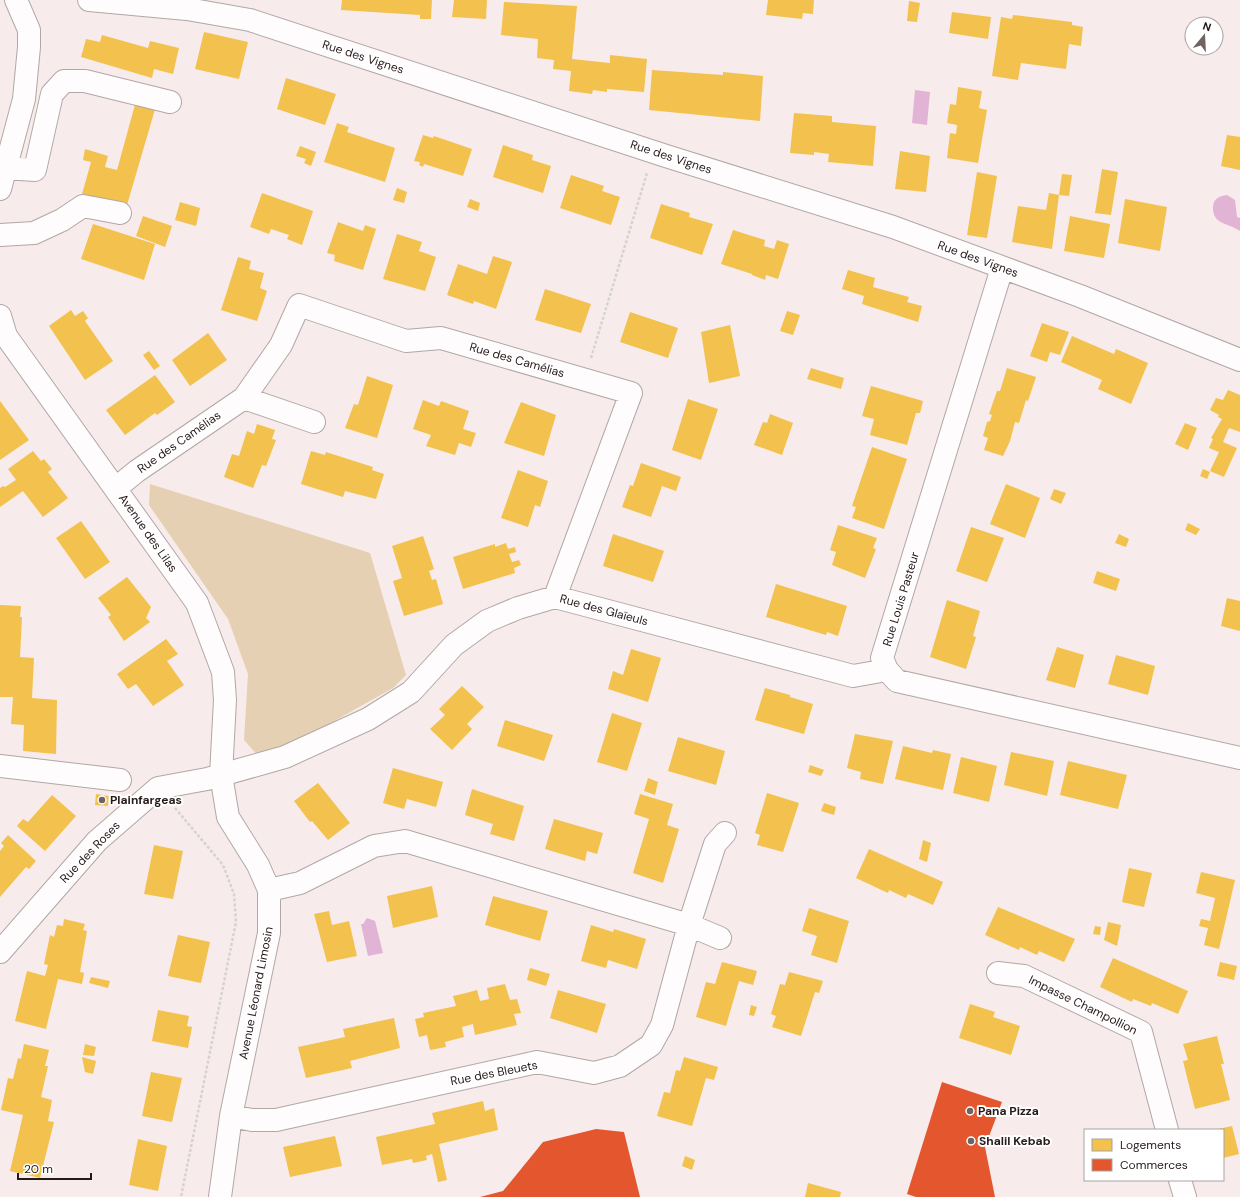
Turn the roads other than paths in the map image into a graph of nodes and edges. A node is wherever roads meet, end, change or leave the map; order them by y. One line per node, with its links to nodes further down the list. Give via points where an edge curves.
1 (16, 0): 4 (street, via 29,30 29,47 24,99)
2 (89, 0): 8 (street, Rue des Vignes, via 187,8 250,20 893,227)
3 (170, 102): 4 (street, via 85,81 64,81 52,94 35,170)
4 (5, 168): 5 (street)
5 (0, 189)
6 (120, 213): 7 (street, via 83,206 62,220 34,233)
7 (0, 235)
8 (1002, 268): 10 (street, Rue des Vignes, via 1101,304); 15 (street, Rue Louis Pasteur, via 882,658)
9 (0, 316): 13 (street, Avenue des Lilas, via 6,336)
10 (1240, 360)
11 (244, 398): 12 (street); 13 (street, Rue des Camélias); 14 (street, Rue des Camélias, via 282,345 299,305 406,341 441,338 631,393)
12 (314, 422)
13 (116, 488): 18 (street, Avenue des Lilas, via 197,603 221,666 225,700)
14 (555, 597): 15 (street, Rue des Glaïeuls, via 853,676); 18 (street, Rue des Glaïeuls, via 487,621 454,645 411,692 368,719 285,757)
15 (888, 670): 16 (street, via 897,681)
16 (1240, 758)
17 (0, 766): 19 (street)
18 (221, 775): 21 (street, Avenue Léonard Limosin, via 228,817 258,865); 24 (street, Rue des Roses, via 158,788 97,841)
19 (120, 780)
20 (725, 833): 22 (street, Rue des Bleuets, via 715,844)
21 (269, 890): 22 (street, via 300,883 374,846 405,841); 26 (street, Avenue Léonard Limosin, via 269,933)
22 (688, 924): 23 (street); 26 (street, Rue des Bleuets, via 662,1025 651,1045 620,1066 594,1073 537,1062 276,1120 252,1120)
23 (720, 938)
24 (0, 952)
25 (998, 973): 27 (street, Impasse Champollion, via 1024,976 1141,1032)
26 (231, 1116): 29 (street, Avenue Léonard Limosin)
27 (1167, 1129)
28 (1180, 1181): 30 (street)
29 (220, 1197)
30 (1185, 1197)

